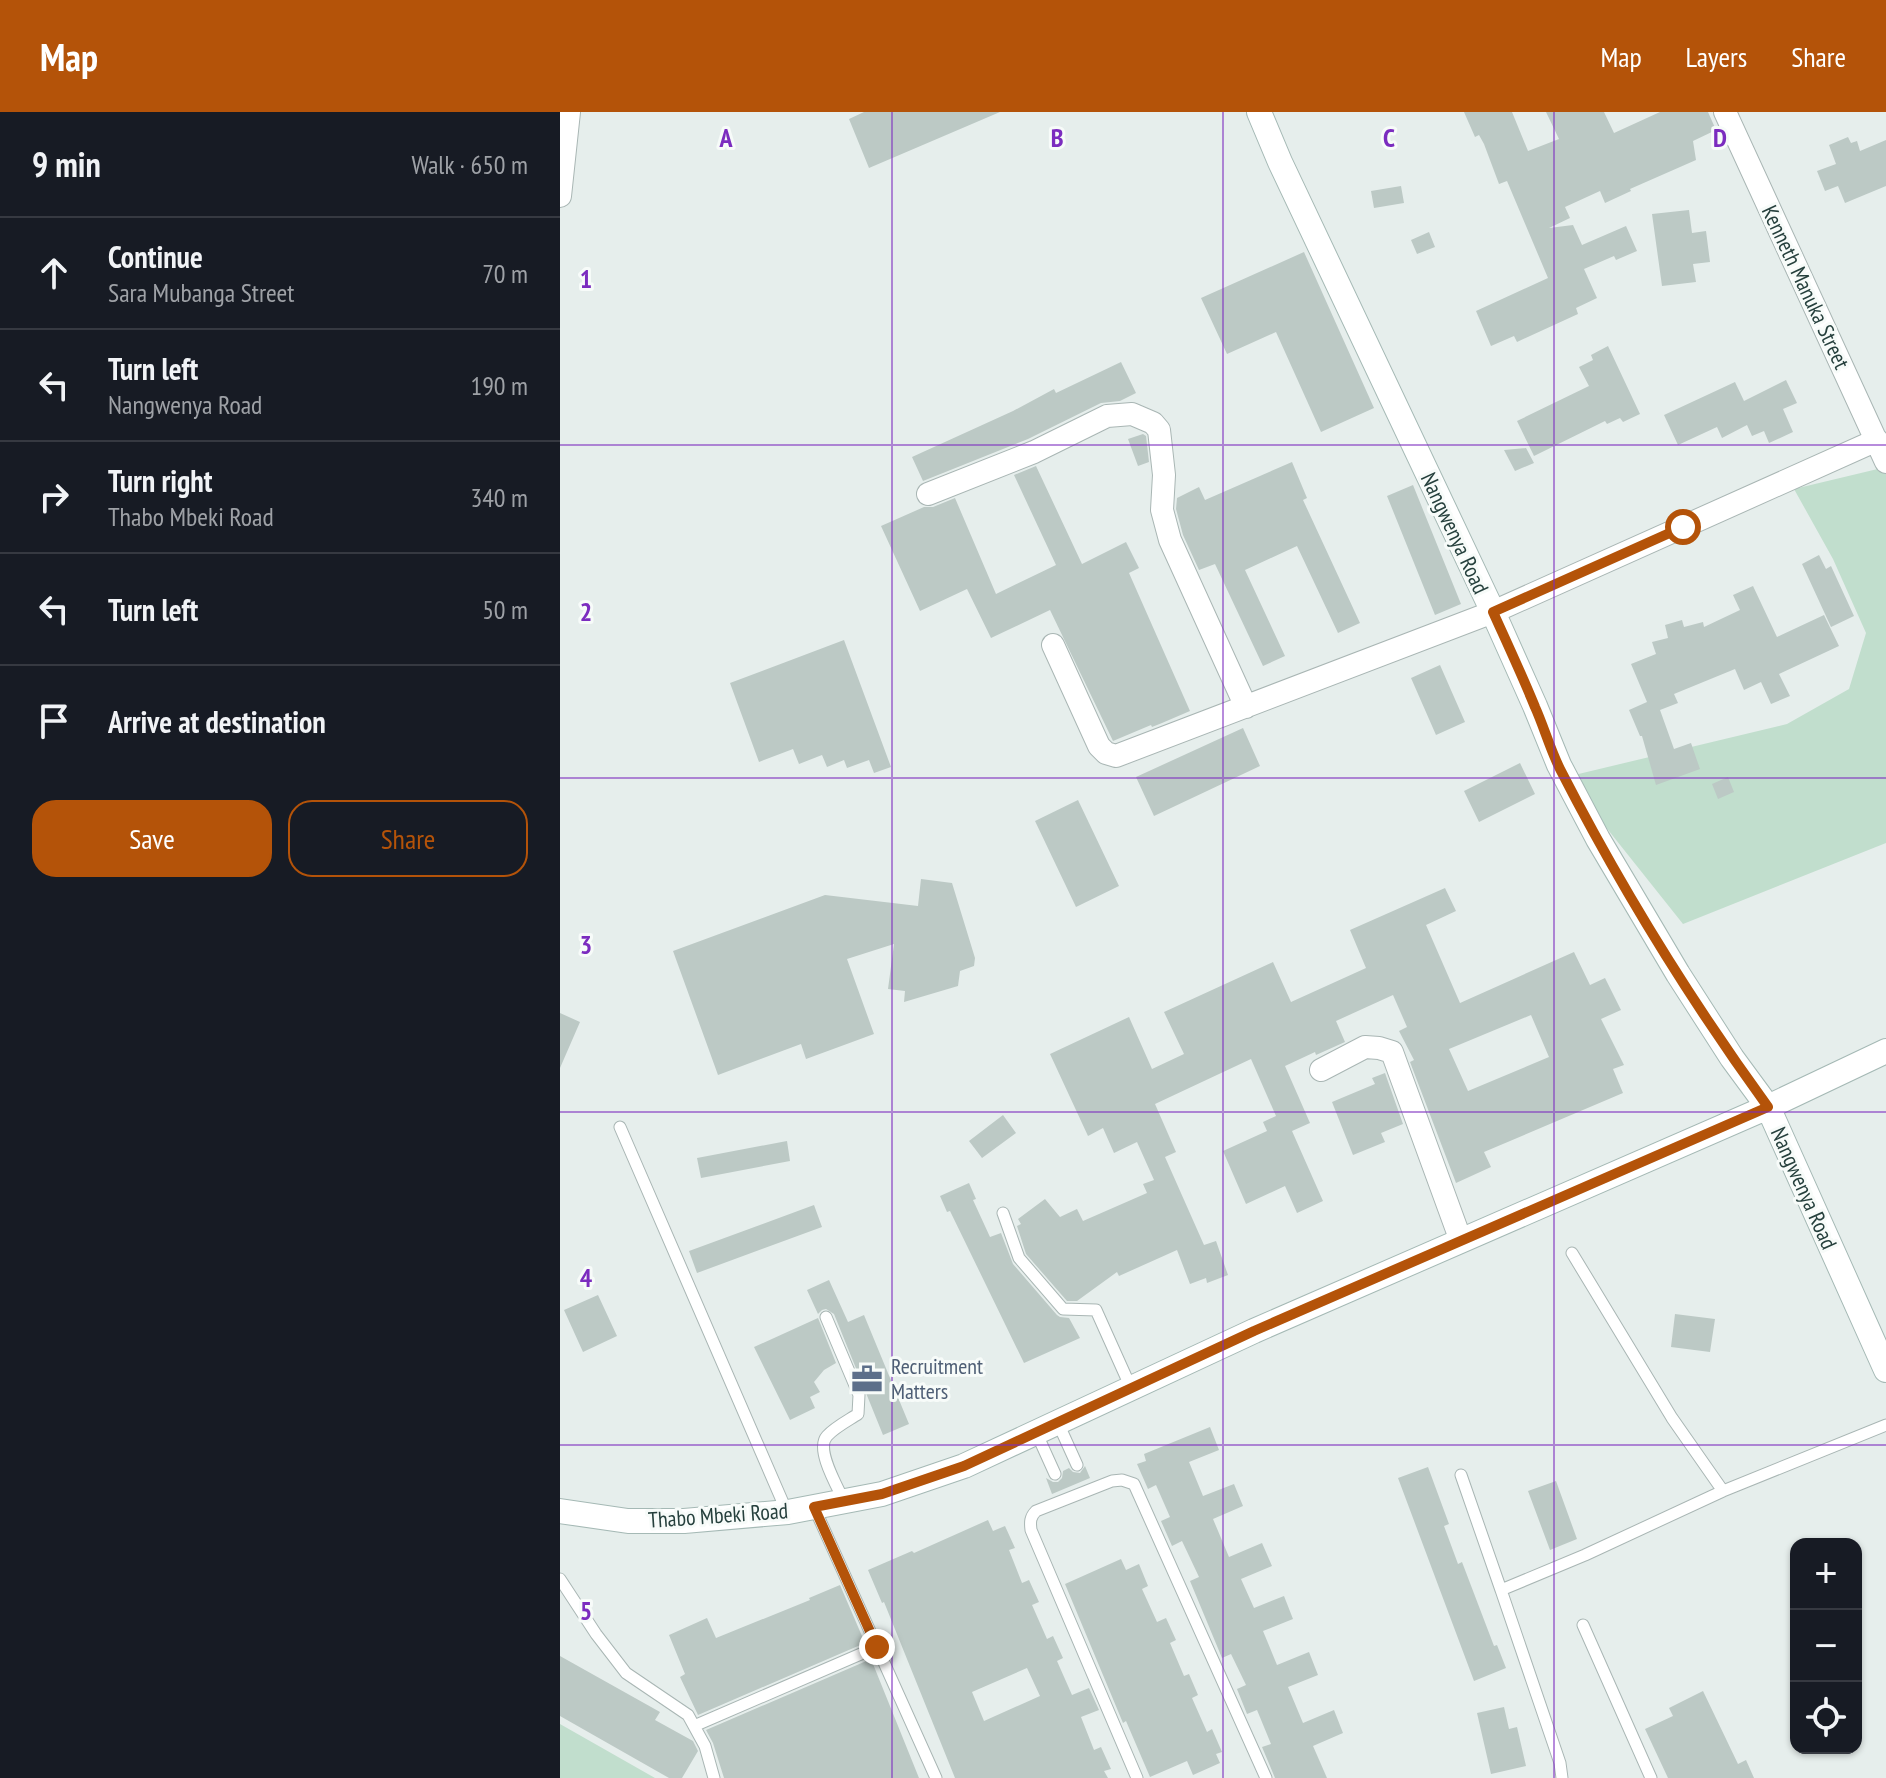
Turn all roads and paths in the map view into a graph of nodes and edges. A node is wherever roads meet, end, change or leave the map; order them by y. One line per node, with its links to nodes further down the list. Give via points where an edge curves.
1 (569, 112): 4 (street)
2 (1259, 112): 8 (main road, Nangwenya Road)
3 (1725, 112): 5 (street, Kenneth Manuka Street)
4 (560, 196)
5 (1877, 440): 6 (street, Kenneth Manuka Street); 8 (street)
6 (1886, 462)
7 (928, 494): 10 (street, via 1107,416 1132,414 1153,423 1159,430 1162,510 1170,540)
8 (1493, 612): 10 (street); 13 (main road, Nangwenya Road, via 1559,765 1598,839 1678,974)
9 (1053, 645): 10 (street, via 1106,753 1127,753)
10 (1246, 707)
11 (1886, 1051): 13 (main road, Thabo Mbeki Road)
12 (1321, 1070): 16 (street, via 1365,1047 1392,1052)
13 (1768, 1107): 16 (main road, Thabo Mbeki Road); 19 (main road, Nangwenya Road)
14 (620, 1127): 30 (lane)
15 (1003, 1213): 20 (lane, via 1019,1258 1063,1309 1096,1310)
16 (1461, 1241): 20 (main road, Thabo Mbeki Road)
17 (1572, 1253): 26 (lane)
18 (826, 1317): 27 (lane, via 859,1395 858,1414 823,1443 823,1455)
19 (1886, 1370)
20 (1131, 1388): 22 (main road, Thabo Mbeki Road)
21 (1886, 1425): 26 (lane)
22 (1047, 1427): 23 (lane); 24 (lane); 27 (main road, Thabo Mbeki Road, via 964,1466)
23 (1077, 1465)
24 (1055, 1474)
25 (1461, 1475): 32 (lane)
26 (1723, 1491): 32 (lane)
27 (844, 1502): 28 (main road, Thabo Mbeki Road)
28 (814, 1507): 30 (main road, Thabo Mbeki Road); 34 (lane)
29 (560, 1511): 30 (main road, Thabo Mbeki Road, via 628,1521)
30 (788, 1512)
31 (560, 1579): 35 (lane, via 626,1673 688,1715)
32 (1501, 1590): 40 (lane)
33 (1583, 1625): 41 (lane)
34 (877, 1647): 35 (lane); 37 (lane)
35 (694, 1726): 36 (lane)
36 (714, 1778)
37 (936, 1778)
38 (1137, 1778): 39 (lane, via 1031,1530 1036,1511 1064,1494 1122,1480 1134,1484)
39 (1266, 1778)
40 (1562, 1778)
41 (1651, 1778)

